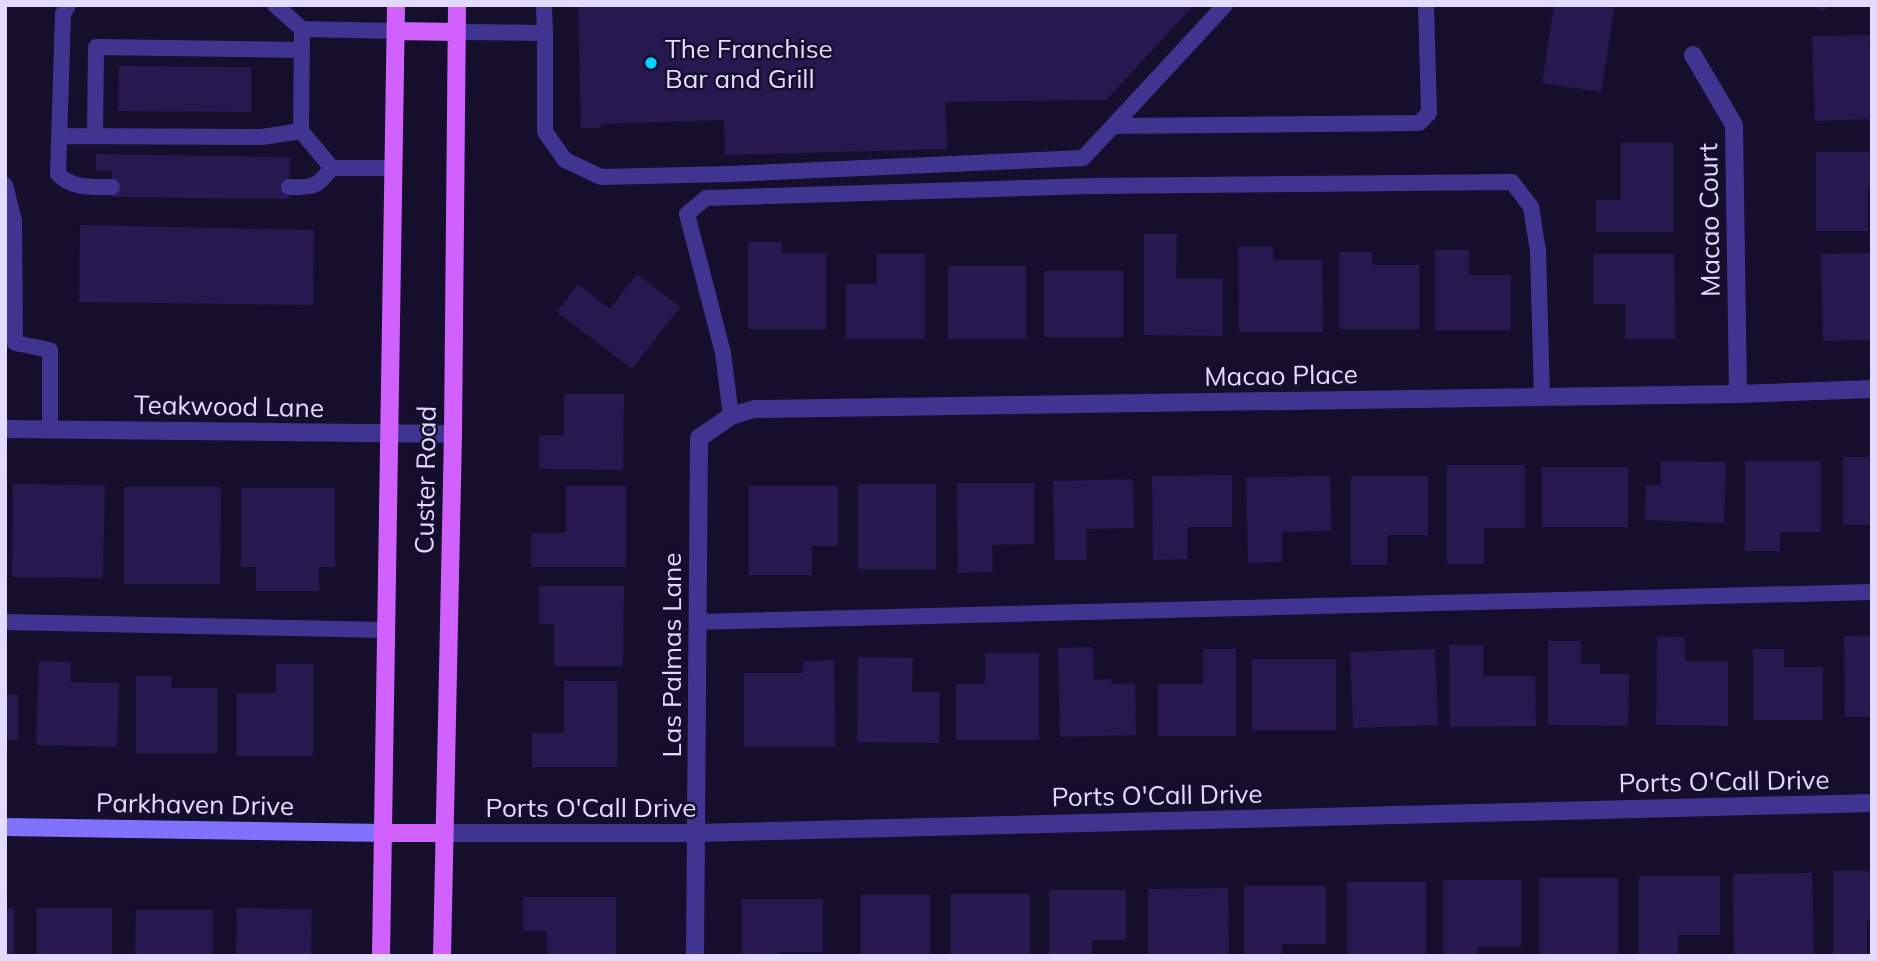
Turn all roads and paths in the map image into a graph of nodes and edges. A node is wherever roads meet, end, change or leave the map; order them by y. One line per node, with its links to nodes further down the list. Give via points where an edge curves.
1 (68, 5): 16 (lane, via 63,14)
2 (275, 5): 8 (lane)
3 (396, 5): 9 (main road, Custer Road)
4 (457, 5): 10 (main road, Custer Road)
5 (544, 5): 11 (lane)
6 (1225, 5): 14 (lane)
7 (1426, 5): 14 (lane, via 1429,113 1419,123)
8 (302, 29): 9 (lane); 12 (lane)
9 (396, 31): 10 (main road); 19 (main road, Custer Road)
10 (457, 32): 11 (lane); 30 (main road, Custer Road)
11 (545, 33): 14 (lane, via 545,132 565,160 601,177 1083,158)
12 (302, 50): 15 (lane); 17 (lane, via 96,47)
13 (1693, 55): 24 (street, Macao Court, via 1734,125)
14 (1113, 127)
15 (301, 131): 17 (lane, via 262,137); 18 (lane)
16 (59, 136): 17 (lane); 21 (lane, via 58,174 64,180 78,186)
17 (95, 136)
18 (331, 168): 19 (lane); 22 (lane, via 311,188)
19 (394, 168): 29 (main road, Custer Road)
20 (5, 185): 28 (lane, via 14,221 15,343 50,350)
21 (112, 187)
22 (289, 187)
23 (1872, 389): 24 (street, Macao Place)
24 (1738, 394): 25 (street, Macao Place)
25 (1542, 397): 26 (street, Macao Place, via 768,408); 26 (lane, via 1538,251 1531,207 1512,182 1092,186 706,198 687,214 723,353)
26 (732, 416): 31 (street, Macao Place)
27 (5, 429): 28 (street, Teakwood Lane)
28 (50, 430): 29 (street, Teakwood Lane)
29 (390, 434): 30 (street, Teakwood Lane); 35 (main road, Custer Road)
30 (453, 434): 39 (main road, Custer Road)
31 (699, 438): 34 (street, Las Palmas Lane)
32 (1872, 592): 34 (lane)
33 (5, 622): 35 (lane)
34 (697, 622): 40 (street, Las Palmas Lane)
35 (387, 630): 38 (main road, Custer Road)
36 (1872, 803): 40 (street, Ports O'Call Drive)
37 (5, 827): 38 (street, Parkhaven Drive)
38 (385, 833): 39 (main road); 41 (main road, Custer Road)
39 (444, 833): 40 (street, Ports O'Call Drive); 42 (main road, Custer Road)
40 (696, 833): 43 (street, Las Palmas Lane)
41 (382, 956)
42 (442, 956)
43 (695, 956)

